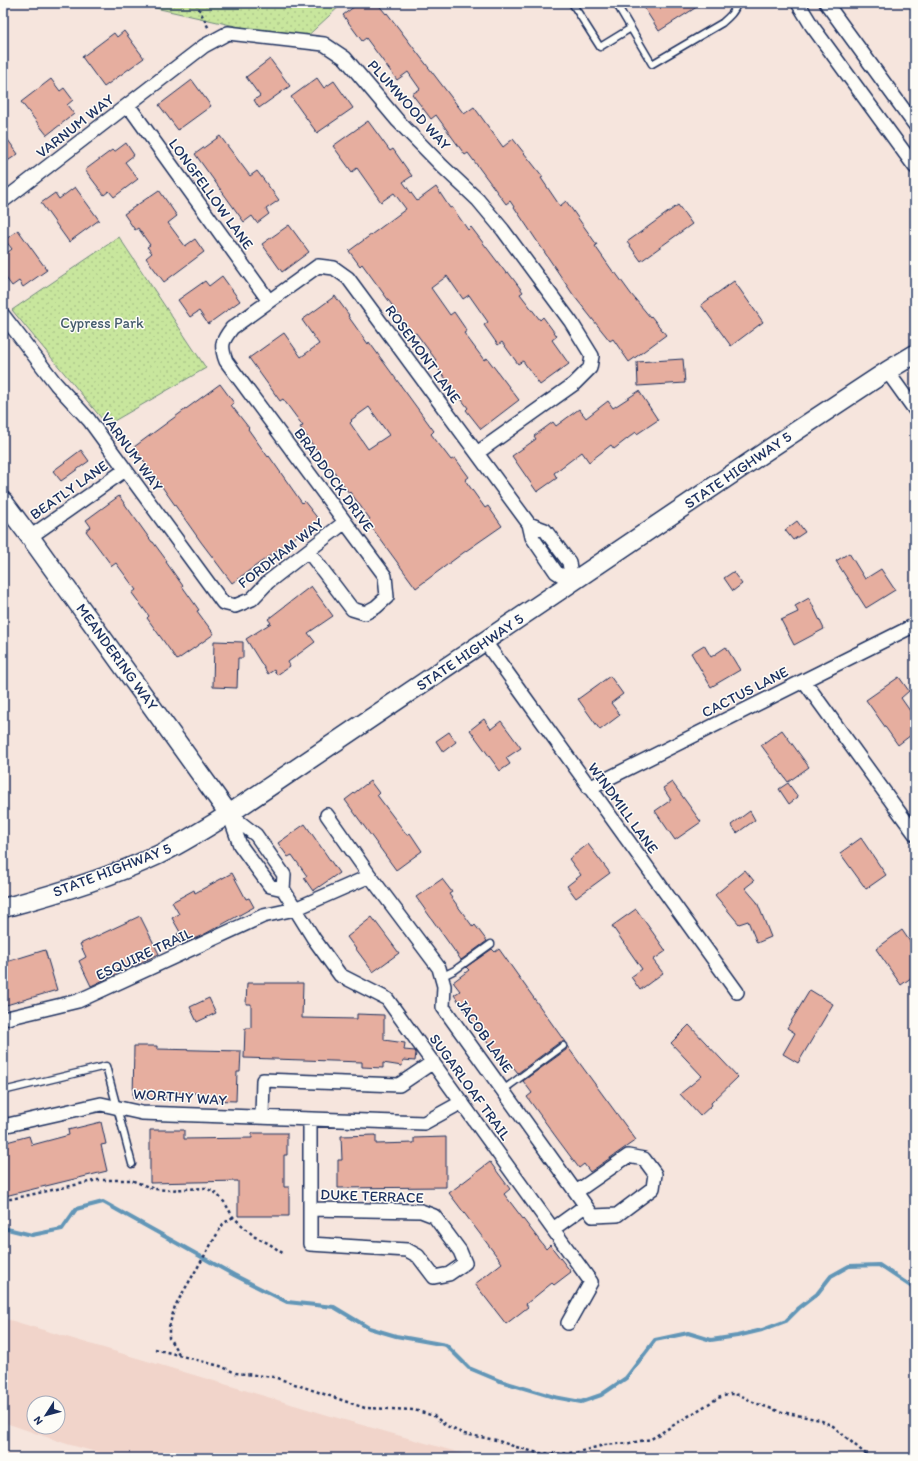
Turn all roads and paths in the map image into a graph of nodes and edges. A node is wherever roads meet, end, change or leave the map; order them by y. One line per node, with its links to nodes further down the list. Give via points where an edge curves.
1 (196, 3): 8 (path)
2 (572, 3): 7 (lane, via 600,47)
3 (616, 3): 7 (lane)
4 (737, 3): 7 (lane, via 730,17 722,23 652,64)
5 (798, 3): 11 (street)
6 (826, 3): 10 (street)
7 (631, 28)
8 (215, 40): 9 (street, PLUMWOOD WAY); 18 (street, PLUMWOOD WAY, via 228,33 324,44 345,58 398,121 478,200 571,322 592,356 590,368 574,384)
9 (128, 105): 12 (street, VARNUM WAY); 13 (street, LONGFELLOW LANE)
10 (915, 125)
11 (915, 168)
12 (3, 201)
13 (269, 301): 18 (street, ROSEMONT LANE, via 318,266 334,268 348,278); 21 (street, BRADDOCK DRIVE, via 232,328 224,338 222,350 226,361)
14 (3, 315): 19 (street, VARNUM WAY, via 56,384 89,420)
15 (915, 354): 16 (main road, STATE HIGHWAY 5)
16 (887, 371): 17 (street); 24 (main road, STATE HIGHWAY 5)
17 (915, 410)
18 (477, 453): 24 (street, ROSEMONT LANE, via 529,524 532,537 556,572)
19 (125, 470): 22 (street, BEATLY LANE); 25 (street, VARNUM WAY, via 223,603)
20 (3, 501): 22 (main road, MEANDERING WAY)
21 (345, 522): 23 (street, FORDHAM WAY); 23 (street, BRADDOCK DRIVE, via 385,576 387,597 376,607 365,613 352,610)
22 (30, 537): 30 (main road, MEANDERING WAY)
23 (308, 551): 25 (street, FORDHAM WAY, via 268,582 252,599)
24 (572, 582): 27 (main road, STATE HIGHWAY 5)
25 (235, 606)
26 (915, 625): 28 (street, CACTUS LANE)
27 (485, 642): 29 (street, WINDMILL LANE); 30 (main road, STATE HIGHWAY 5)
28 (804, 681): 29 (street, CACTUS LANE); 32 (street)
29 (589, 788): 39 (street, WINDMILL LANE)
30 (229, 814): 34 (street, via 240,845 270,886); 34 (street, SUGARLOAF TRAIL, via 256,834 284,875); 35 (main road, STATE HIGHWAY 5, via 184,841 135,864 62,891)
31 (326, 815): 33 (street, JACOB LANE)
32 (915, 834)
33 (370, 876): 36 (street, ESQUIRE TRAIL); 38 (street, JACOB LANE, via 439,968)
34 (283, 889): 36 (street, SUGARLOAF TRAIL)
35 (3, 908)
36 (295, 909): 40 (street, ESQUIRE TRAIL, via 263,916 78,1001); 42 (street, SUGARLOAF TRAIL, via 340,975 387,999)
37 (490, 944): 38 (lane, via 455,970)
38 (442, 976): 43 (street, JACOB LANE, via 443,1007)
39 (737, 992)
40 (3, 1019)
41 (563, 1046): 43 (lane)
42 (433, 1062): 45 (street, SUGARLOAF TRAIL); 47 (street, via 399,1085 263,1080)
43 (503, 1090): 51 (street, JACOB LANE)
44 (3, 1091): 46 (lane, via 106,1066)
45 (462, 1102): 48 (street, WORTHY WAY, via 424,1123); 56 (street, SUGARLOAF TRAIL)
46 (118, 1108): 47 (street, WORTHY WAY, via 142,1113); 49 (street, WORTHY WAY, via 101,1104); 50 (lane)
47 (262, 1117): 48 (street, WORTHY WAY)
48 (310, 1119): 54 (street, DUKE TERRACE)
49 (3, 1126)
50 (132, 1164)
51 (576, 1192): 53 (street, JACOB LANE); 53 (street, JACOB LANE, via 628,1156 644,1159 655,1174 653,1188 617,1215 593,1216)
52 (3, 1199): 55 (path, via 98,1180 131,1180 154,1189 205,1188 216,1193)
53 (585, 1206): 56 (street)
54 (310, 1210): 54 (street, DUKE TERRACE, via 310,1244 407,1250 418,1256 434,1277 449,1274 465,1263 434,1216 421,1211)
55 (233, 1217): 57 (path, via 255,1237); 60 (path, via 223,1224 175,1306 169,1327 169,1338)
56 (554, 1229): 58 (street, SUGARLOAF TRAIL, via 591,1282)
57 (284, 1254)
58 (568, 1323)
59 (155, 1348): 60 (path)
60 (179, 1355): 61 (path, via 236,1373 274,1377 365,1408 414,1410 434,1416 464,1434 496,1440 538,1453 578,1452 604,1445 651,1439 718,1398 730,1394 740,1395 778,1411 820,1420 832,1426)
61 (870, 1458)

